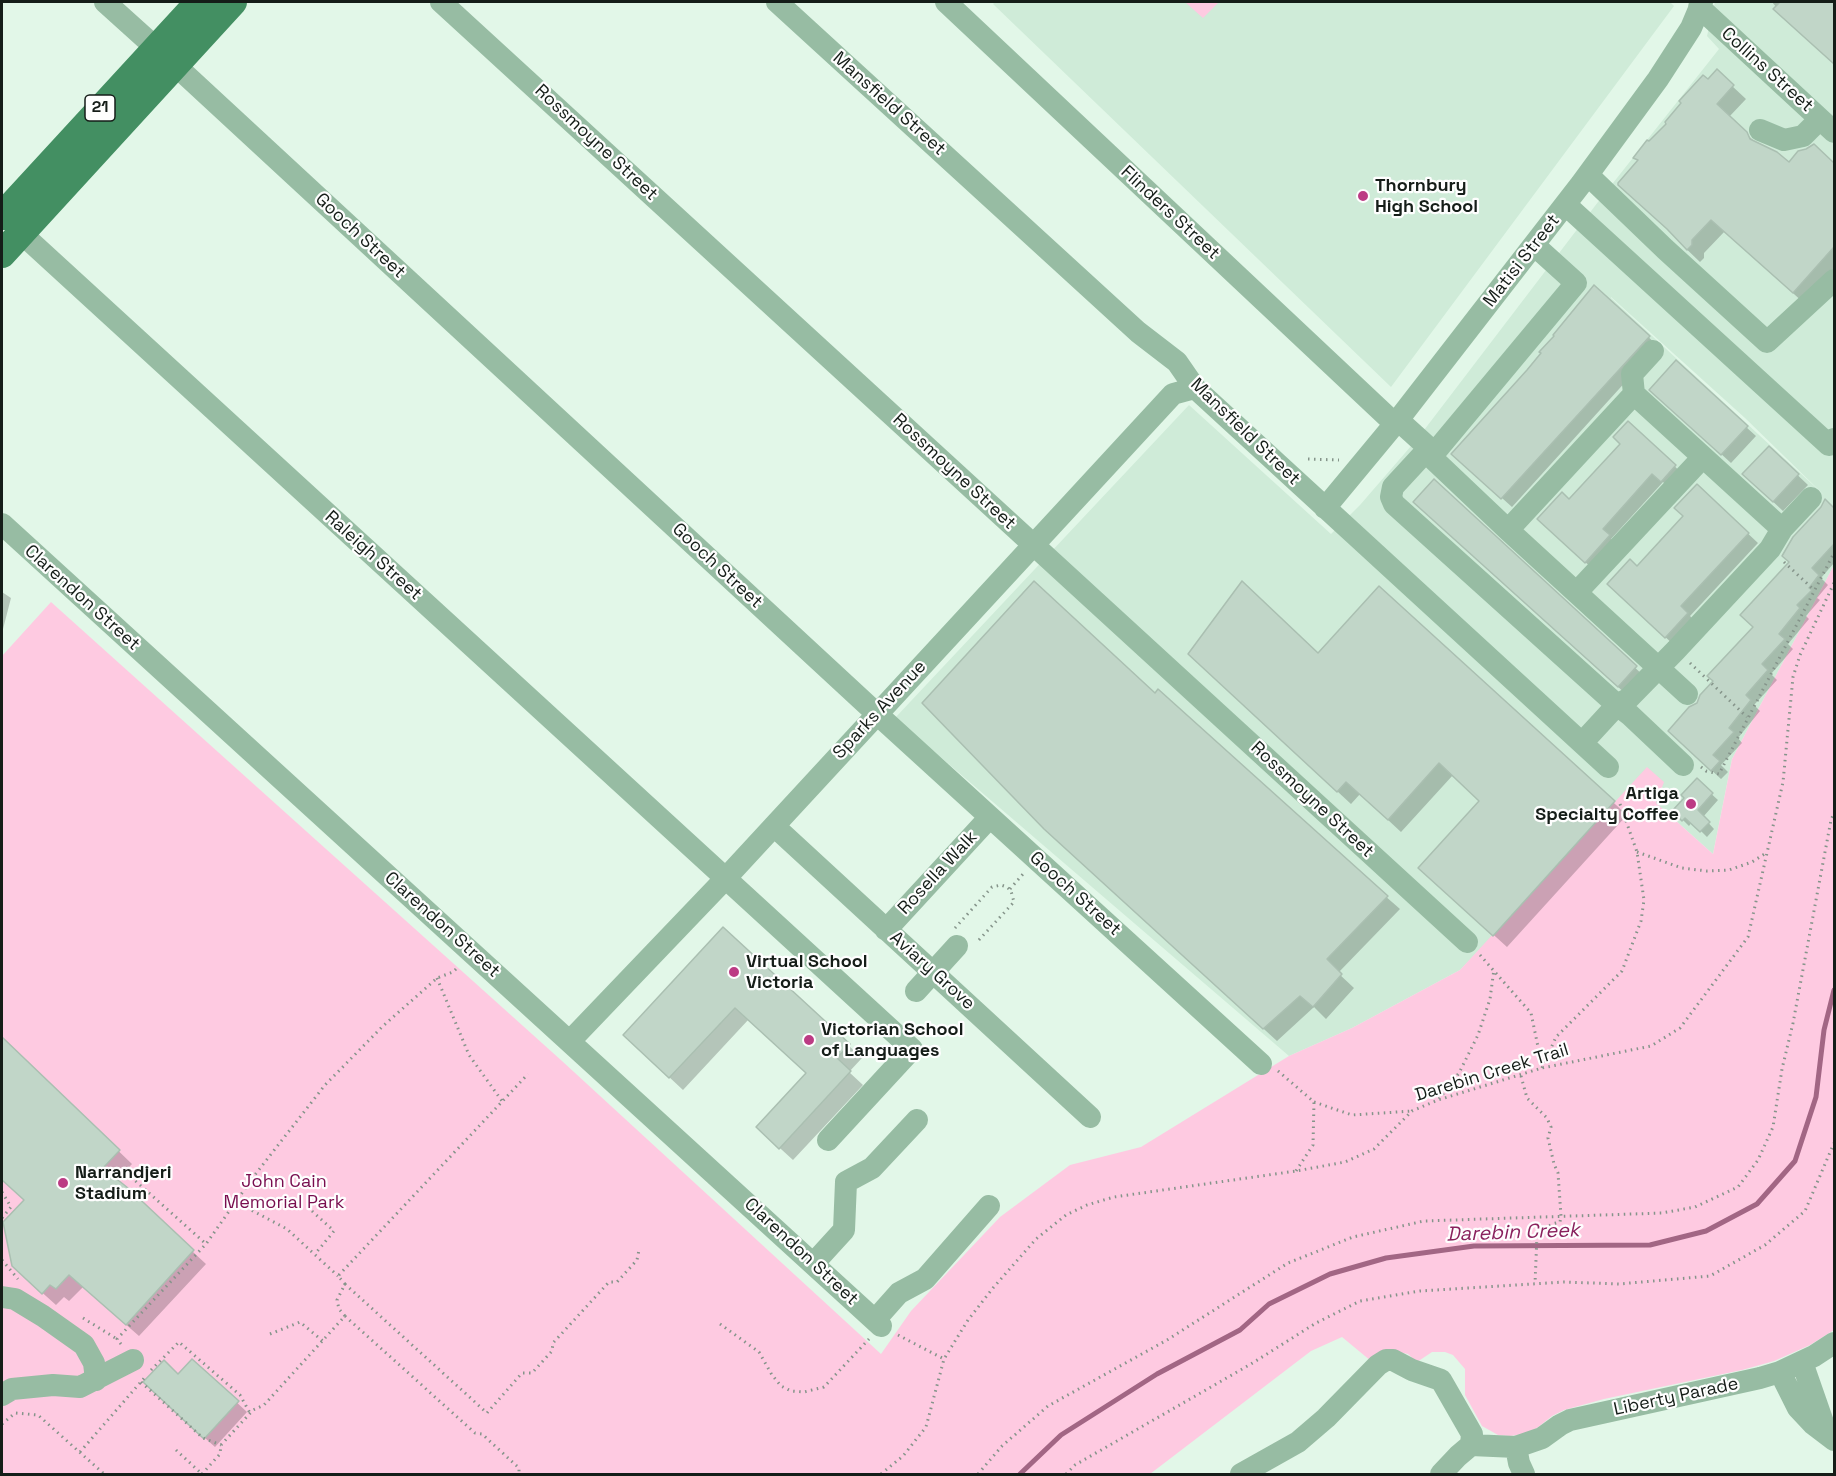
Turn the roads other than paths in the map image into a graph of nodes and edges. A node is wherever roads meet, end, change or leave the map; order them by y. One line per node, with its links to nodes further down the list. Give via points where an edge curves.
1 (105, 2): 8 (street, Gooch Street)
2 (199, 2): 8 (main road, 21)
3 (233, 2): 8 (main road, 21)
4 (441, 2): 29 (street, Rossmoyne Street)
5 (777, 2): 18 (street, Mansfield Street, via 1138,332 1178,362)
6 (946, 2): 20 (street, Flinders Street)
7 (1701, 4): 9 (street, Collins Street); 11 (street, Matisi Street, via 1691,28 1658,79)
8 (165, 56): 13 (main road, 21); 34 (street, Gooch Street)
9 (1827, 125): 10 (street, via 1784,140)
10 (1760, 130)
11 (1588, 175): 12 (street, Matisi Street); 16 (street, via 1767,342)
12 (1566, 205): 14 (street, Matisi Street); 21 (street, via 1829,445)
13 (6, 220): 15 (main road, 21); 40 (street, Raleigh Street)
14 (1534, 245): 20 (street, Matisi Street); 22 (street, via 1576,283)
15 (2, 254)
16 (1834, 280)
17 (1653, 351): 19 (street, via 1632,374)
18 (1195, 388): 25 (street, Mansfield Street); 29 (street, Sparks Avenue, via 1173,394)
19 (1634, 394): 23 (street); 28 (street)
20 (1396, 422): 22 (street, Flinders Street); 25 (street, Matisi Street)
21 (1834, 439)
22 (1430, 452): 28 (street, Flinders Street); 33 (street, via 1393,488 1390,497 1394,504)
23 (1703, 457): 27 (street); 30 (street)
24 (1811, 498): 27 (street)
25 (1325, 508): 35 (street, Mansfield Street)
26 (2, 524): 46 (street, Clarendon Street)
27 (1782, 529): 31 (street, via 1770,549)
28 (1508, 530): 30 (street, Flinders Street)
29 (1033, 544): 34 (street, Sparks Avenue); 43 (street, Rossmoyne Street)
30 (1577, 592): 31 (street, Flinders Street)
31 (1658, 667): 32 (street, Flinders Street); 33 (street, via 1628,699)
32 (1687, 694)
33 (1617, 705): 35 (street); 36 (street)
34 (877, 714): 38 (street, Gooch Street); 39 (street, Sparks Avenue)
35 (1582, 743): 37 (street, Mansfield Street)
36 (1691, 765)
37 (1608, 766)
38 (990, 817): 41 (street, Rosella Walk); 47 (street, Gooch Street)
39 (774, 826): 40 (street, Sparks Avenue); 41 (street, Aviary Grove)
40 (725, 879): 46 (street, Sparks Avenue); 50 (street, Raleigh Street, via 912,1049)
41 (886, 930): 44 (street, Aviary Grove)
42 (959, 942): 44 (street)
43 (1467, 942)
44 (933, 972): 45 (street); 48 (street, Aviary Grove)
45 (916, 991)
46 (570, 1041): 52 (street, Clarendon Street)
47 (1261, 1064)
48 (1090, 1117)
49 (917, 1120): 52 (street, via 872,1168 846,1182 844,1230)
50 (828, 1140)
51 (989, 1206): 52 (street, Clarendon Street, via 925,1280 899,1293 878,1323)
52 (813, 1264)
53 (2, 1297): 58 (street, via 15,1299 84,1346 94,1364)
54 (1834, 1343): 55 (street, Liberty Parade)
55 (1802, 1362): 57 (street, Liberty Parade); 60 (street, via 1818,1413)
56 (142, 1365): 58 (street)
57 (1780, 1372): 60 (street, via 1798,1408); 62 (street, Liberty Parade, via 1570,1420 1542,1438)
58 (96, 1380): 59 (street, via 80,1387)
59 (5, 1389)
60 (1831, 1437)
61 (1471, 1445): 62 (street); 63 (street, via 1472,1434 1441,1380 1386,1360 1298,1442); 64 (street)
62 (1516, 1447): 65 (street)
63 (1241, 1474)
64 (1441, 1474)
65 (1524, 1474)

